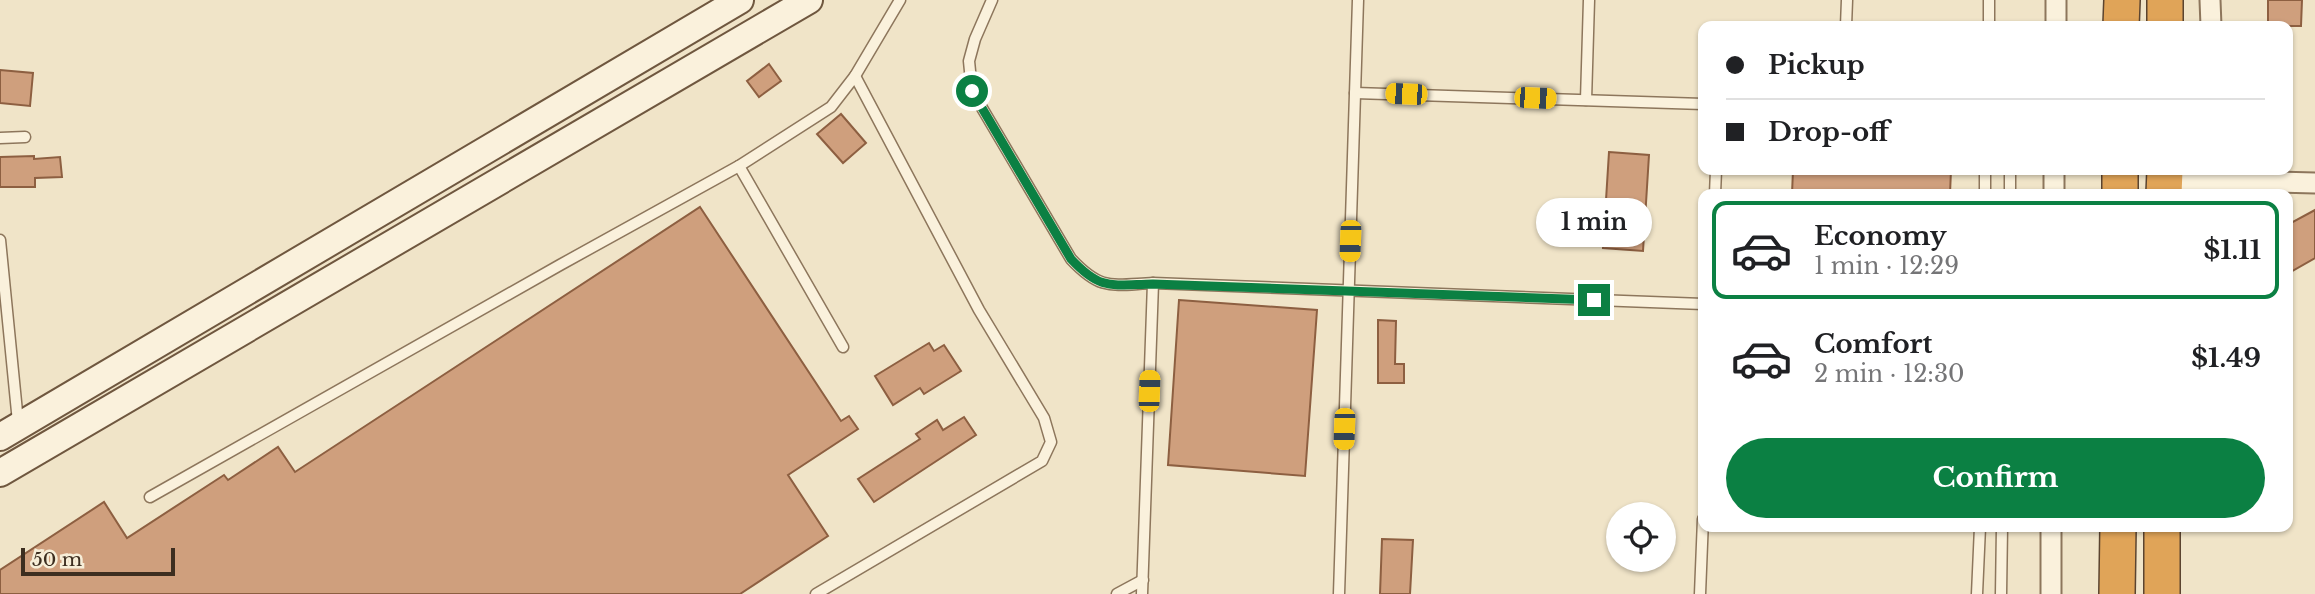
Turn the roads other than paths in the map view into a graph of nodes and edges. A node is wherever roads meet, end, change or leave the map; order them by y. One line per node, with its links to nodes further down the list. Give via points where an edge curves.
1 (740, 0): 34 (street)
2 (809, 0): 35 (street)
3 (900, 0): 19 (lane)
4 (992, 0): 30 (lane, via 970,61 972,91 1071,259 1088,278 1111,285)
5 (1358, 0): 20 (lane)
6 (1589, 0): 21 (lane)
7 (1847, 0): 13 (lane)
8 (1989, 0): 14 (lane)
9 (2056, 0): 15 (street)
10 (2122, 0): 16 (highway)
11 (2165, 0): 17 (highway)
12 (2210, 0): 18 (street)
13 (1846, 21)
14 (1989, 21)
15 (2056, 21)
16 (2121, 21)
17 (2165, 21)
18 (2211, 21)
19 (855, 76): 25 (lane, via 831,107); 44 (lane, via 979,310 1044,418 1051,442 1042,461)
20 (1355, 93): 21 (lane); 31 (lane)
21 (1586, 100): 22 (lane)
22 (1698, 104)
23 (25, 137): 24 (lane)
24 (0, 138)
25 (739, 166): 33 (lane); 36 (lane)
26 (2212, 175): 27 (street); 28 (street)
27 (2164, 181)
28 (2315, 183)
29 (0, 240): 34 (lane)
30 (1153, 284): 31 (lane); 43 (lane)
31 (1349, 291): 32 (lane); 47 (lane)
32 (1698, 304)
33 (843, 347)
34 (9, 431)
35 (0, 473)
36 (150, 497)
37 (1702, 532): 48 (lane)
38 (1980, 532): 49 (lane)
39 (2002, 532): 50 (lane)
40 (2051, 532): 51 (street)
41 (2118, 532): 52 (highway)
42 (2162, 532): 53 (highway)
43 (1143, 580): 45 (lane); 46 (lane)
44 (816, 594)
45 (1117, 594)
46 (1142, 594)
47 (1339, 594)
48 (1700, 594)
49 (1977, 594)
50 (2001, 594)
51 (2051, 594)
52 (2117, 594)
53 (2161, 594)

